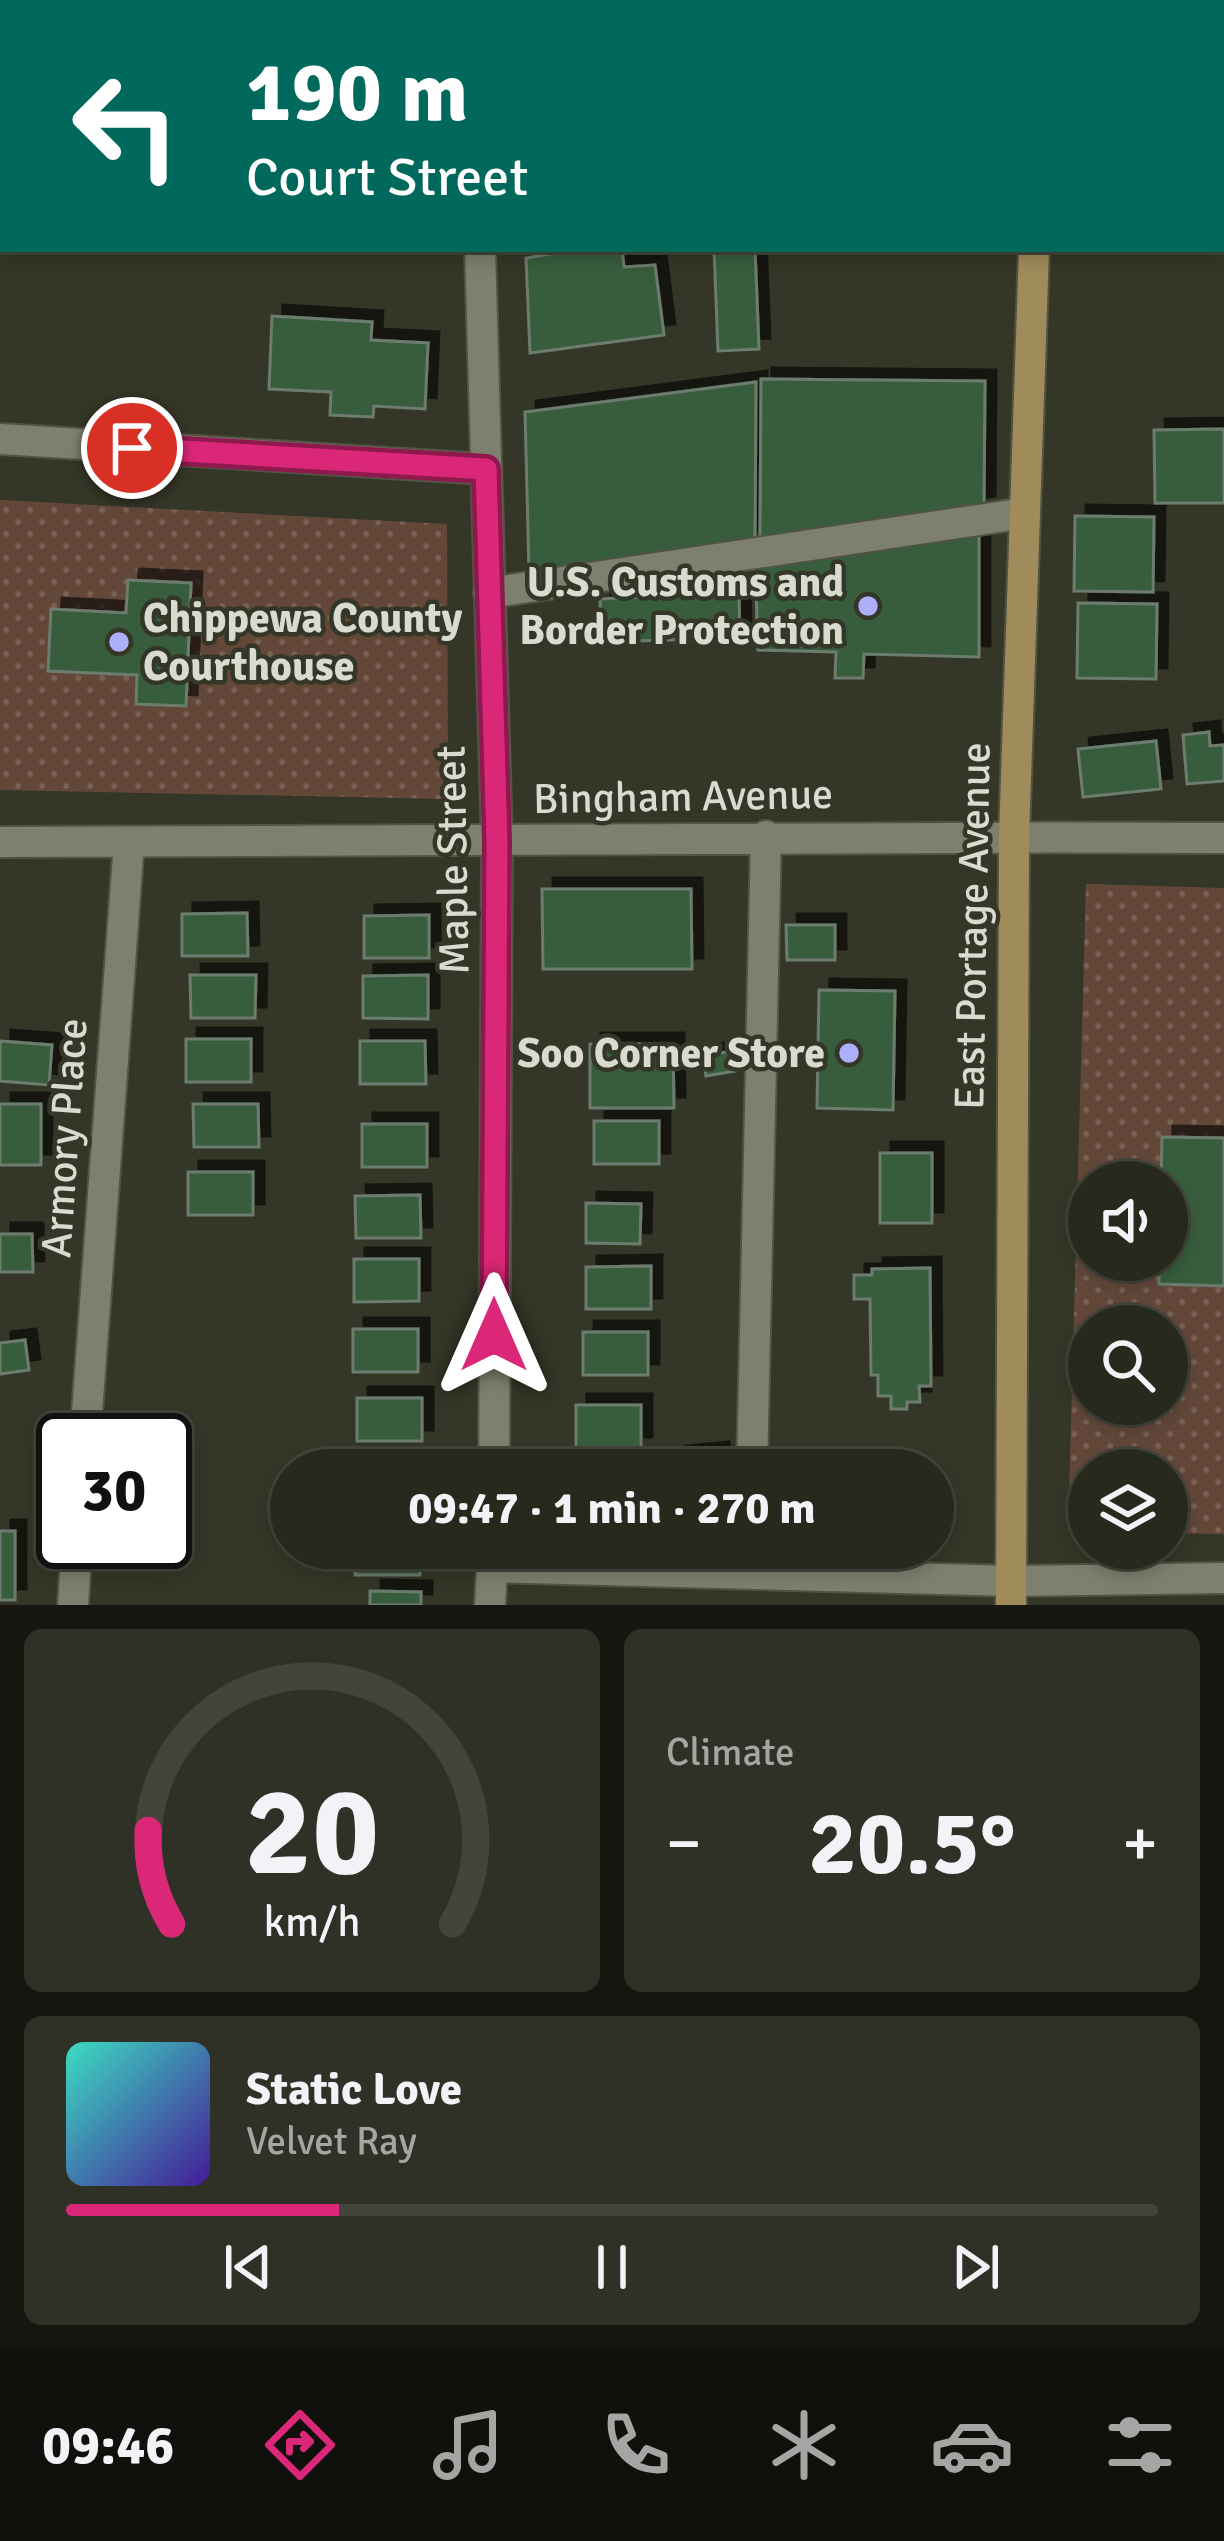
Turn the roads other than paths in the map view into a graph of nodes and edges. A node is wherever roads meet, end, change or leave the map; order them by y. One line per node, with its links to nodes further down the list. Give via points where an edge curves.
1 (480, 252): 4 (street, Maple Street)
2 (1034, 252): 5 (main road, East Portage Avenue)
3 (0, 440): 4 (street)
4 (486, 469): 6 (street, Maple Street)
5 (1025, 513): 6 (street); 8 (main road, East Portage Avenue)
6 (489, 593): 10 (street, Maple Street)
7 (766, 836): 8 (street, Bingham Avenue); 10 (street, Bingham Avenue); 15 (street)
8 (1014, 837): 9 (street, Bingham Avenue); 20 (main road, East Portage Avenue)
9 (1224, 838)
10 (497, 841): 12 (street, Bingham Avenue); 14 (street, Maple Street)
11 (0, 842): 12 (street, Bingham Avenue)
12 (129, 842): 13 (street, Armory Place)
13 (87, 1413)
14 (494, 1449)
15 (752, 1449)
16 (75, 1569): 21 (street)
17 (492, 1569): 22 (street)
18 (816, 1569): 20 (street)
19 (1224, 1578): 20 (street)
20 (1012, 1593)
21 (73, 1605)
22 (490, 1605)

